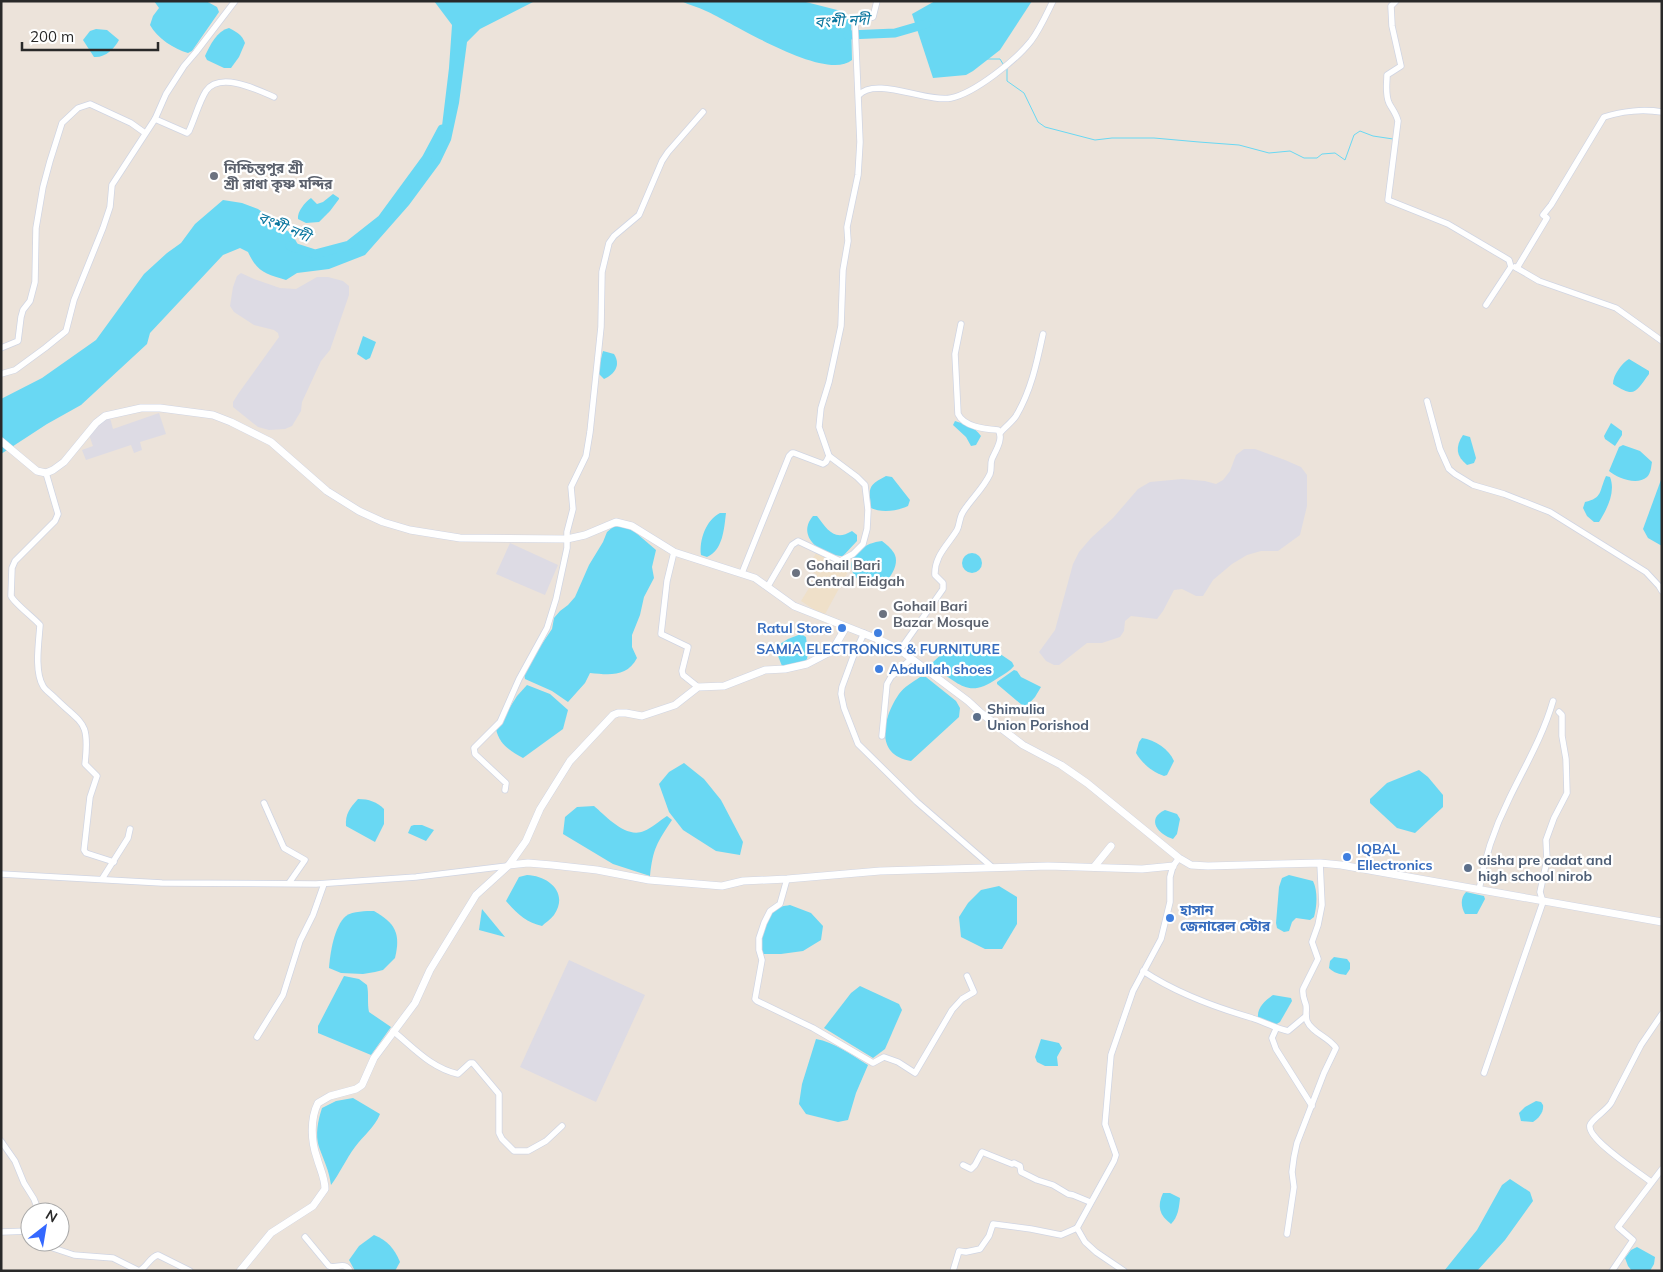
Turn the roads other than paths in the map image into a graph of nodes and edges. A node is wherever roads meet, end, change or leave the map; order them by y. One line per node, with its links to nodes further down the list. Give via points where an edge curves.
1 (235, 1): 9 (street, via 184,66)
2 (877, 1): 5 (street, via 873,17 857,21)
3 (1053, 1): 5 (street, via 1018,55 973,90 940,99 874,88)
4 (1396, 1): 11 (street, via 1391,6 1392,26 1401,66 1387,74 1386,94 1398,121 1388,200 1448,224 1502,255)
5 (859, 95): 21 (street, via 860,154 847,227 841,326 819,427)
6 (274, 97): 9 (street, via 241,84 222,82 214,84 206,92 187,133)
7 (703, 112): 23 (street, via 662,161 639,215 609,243 602,272 601,327 590,432 586,456 571,487 573,509)
8 (1662, 112): 11 (street, via 1615,113 1604,117 1543,215 1547,218)
9 (155, 119): 10 (street)
10 (146, 133): 16 (street, via 90,104 78,108 62,123 41,195 33,292 23,310 18,341); 17 (street, via 112,185 110,207 74,300 66,331 15,370)
11 (1514, 267): 12 (street); 15 (street, via 1540,281 1616,308)
12 (1486, 305)
13 (961, 324): 19 (street, via 955,354 958,414 960,419)
14 (1042, 334): 19 (street, via 1025,399 1015,418)
15 (1662, 341)
16 (1, 348)
17 (1, 374)
18 (1427, 402): 27 (street, via 1440,448 1449,469 1455,474 1473,485 1550,512 1646,572)
19 (1000, 433): 30 (street, via 990,473 959,518 959,526 937,559 935,575 943,583 942,588)
20 (1, 441): 22 (street, via 37,471)
21 (829, 456): 25 (street, via 823,464 794,453 789,456); 26 (street, via 865,485 868,510 863,544 840,561 798,541 792,545)
22 (46, 473): 23 (street, via 64,462 105,416 141,408 160,408 213,415 272,442 327,491 383,522 460,538); 41 (street, via 58,514 56,522 15,560 11,596 40,625 39,675 43,686 85,727 85,764 97,776 90,797 84,850)
23 (567, 540): 24 (street, via 616,522 632,526); 36 (street, via 547,628 500,722 474,748 475,754 506,783)
24 (674, 552): 25 (street); 32 (street, via 666,581 660,634 688,647 682,671)
25 (742, 573): 26 (street)
26 (768, 586): 28 (street, via 794,606)
27 (1662, 591)
28 (846, 627): 29 (street); 32 (street, via 832,651 807,664 764,670 724,686)
29 (864, 634): 30 (street); 45 (street, via 841,694 858,744 917,802)
30 (900, 650): 31 (street)
31 (911, 659): 35 (street, via 887,684); 40 (street, via 1023,745 1087,783)
32 (698, 688): 43 (street, via 667,708 642,716 618,713 602,724 570,761 540,810 526,841)
33 (1553, 701): 52 (street, via 1543,732 1508,800 1488,852)
34 (1559, 712): 53 (street, via 1562,715 1567,793 1546,840 1547,860 1540,892)
35 (882, 736)
36 (505, 790)
37 (264, 803): 50 (street, via 284,848 304,860)
38 (130, 829): 41 (street)
39 (1111, 846): 46 (street)
40 (1180, 858): 42 (street, via 1191,865 1208,866); 44 (street)
41 (114, 862): 48 (street)
42 (1320, 863): 52 (street); 58 (street, via 1322,906 1312,942 1318,959 1302,989)
43 (508, 866): 49 (street, via 528,863 696,885 722,886 743,880); 51 (street); 60 (street, via 476,895 430,970 415,1003)
44 (1173, 866): 46 (street, via 1142,869); 55 (street, via 1170,902 1161,939)
45 (992, 867): 46 (street); 49 (street)
46 (1094, 867)
47 (1, 874): 48 (street)
48 (102, 879): 50 (street, via 162,883)
49 (787, 879): 56 (street, via 780,904 770,911 759,938 762,960 757,1001 813,1028 873,1063 884,1057 915,1073 952,1010 974,992)
50 (289, 883): 51 (street)
51 (324, 884): 61 (street, via 300,941 283,995)
52 (1479, 890): 53 (street)
53 (1543, 902): 54 (street); 62 (street)
54 (1662, 922)
55 (1143, 972): 59 (street, via 1182,992); 71 (street, via 1111,1055 1105,1124 1116,1155)
56 (967, 976)
57 (1662, 1014): 69 (street, via 1641,1045 1612,1103 1591,1122 1589,1128 1599,1143)
58 (1306, 1016): 59 (street, via 1288,1031); 63 (street, via 1313,1030 1336,1048)
59 (1276, 1029): 63 (street, via 1272,1038 1276,1049)
60 (393, 1031): 64 (street, via 432,1064 445,1070 458,1074 473,1063 499,1094 499,1133 514,1151 528,1151); 81 (street, via 374,1058 362,1085 324,1098 317,1105 313,1144 323,1174 324,1191 313,1206 271,1233)
61 (258, 1036)
62 (1484, 1073)
63 (1312, 1106): 75 (street, via 1294,1157 1294,1187)
64 (562, 1126)
65 (1, 1141): 70 (street)
66 (963, 1165): 71 (street, via 971,1169 982,1152 1014,1163 1020,1166 1021,1172)
67 (1662, 1170): 68 (street)
68 (1659, 1178): 69 (street)
69 (1651, 1182): 78 (street, via 1618,1227 1633,1240)
70 (35, 1202)
71 (1090, 1202): 72 (street)
72 (1077, 1228): 83 (street, via 1061,1235 993,1224 980,1249 959,1251); 84 (street, via 1085,1242)
73 (20, 1231): 74 (street)
74 (1, 1232)
75 (1287, 1234)
76 (305, 1237): 82 (street, via 328,1266 344,1265)
77 (65, 1252): 79 (street, via 113,1258)
78 (1613, 1268): 85 (street)
79 (139, 1271): 80 (street, via 158,1255)
80 (190, 1271)
81 (240, 1271)
82 (350, 1271)
83 (952, 1271)
84 (1124, 1271)
85 (1620, 1271)

